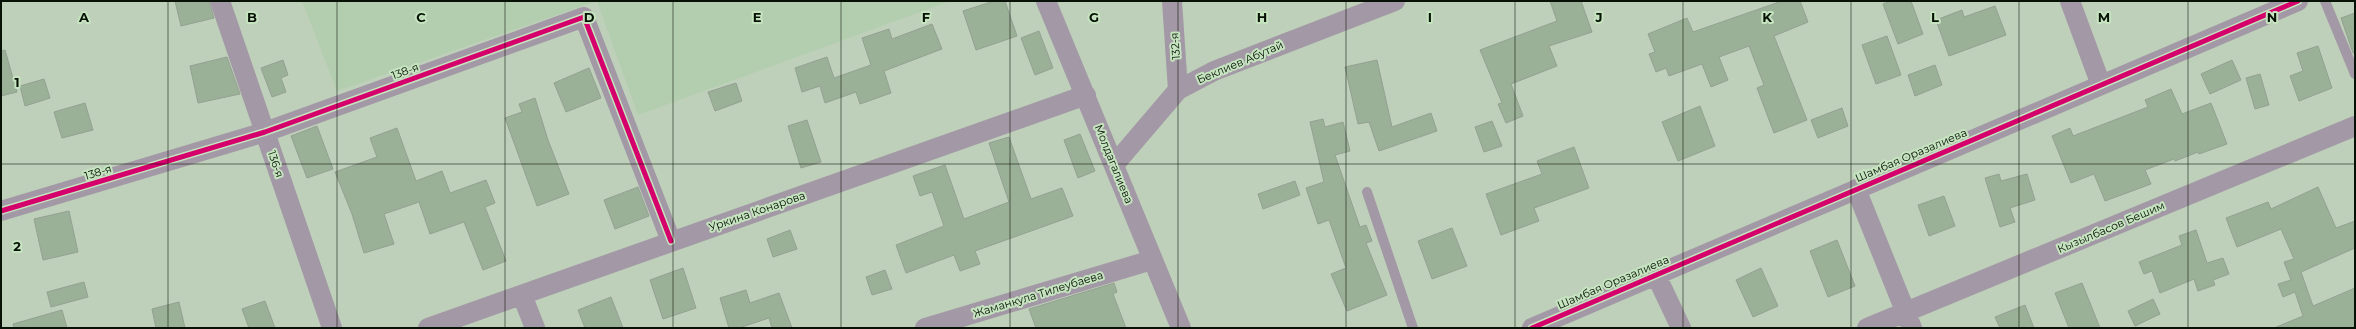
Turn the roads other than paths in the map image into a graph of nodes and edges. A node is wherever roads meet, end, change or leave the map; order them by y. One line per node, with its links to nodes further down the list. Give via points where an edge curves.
1 (220, 1): 13 (street, 136-я)
2 (1046, 1): 11 (street, Молдагалиева)
3 (1172, 1): 10 (street, 132-я)
4 (1395, 1): 10 (street, Беклиев Абутай, via 1214,71)
5 (2070, 1): 9 (street)
6 (2298, 1): 9 (street, Шамбая Оразалиева)
7 (2325, 1): 8 (lane)
8 (2355, 74)
9 (2101, 85): 15 (street, Шамбая Оразалиева)
10 (1178, 90): 14 (street, Беклиев Абутай)
11 (1086, 95): 14 (street, Молдагалиева); 18 (street, Уркина Конарова)
12 (2355, 126): 22 (street, Кызылбасов Бешим)
13 (265, 132): 17 (street, 138-я); 18 (street, 138-я, via 584,17); 23 (street, 136-я)
14 (1114, 165): 19 (street, Молдагалиева)
15 (1856, 189): 20 (street, Шамбая Оразалиева); 22 (street)
16 (1367, 192): 28 (lane)
17 (1, 211)
18 (671, 241): 21 (street, Уркина Конарова)
19 (1152, 260): 26 (street, Жаманкула Тилеубаева); 27 (street, Молдагалиева)
20 (1656, 274): 29 (street, Шамбая Оразалиева); 30 (street)
21 (522, 295): 24 (street, Уркина Конарова); 25 (street)
22 (1909, 320): 31 (street, Кызылбасов Бешим)
23 (332, 328)
24 (428, 328)
25 (535, 328)
26 (925, 328)
27 (1181, 328)
28 (1413, 328)
29 (1532, 328)
30 (1681, 328)
31 (1866, 328)

